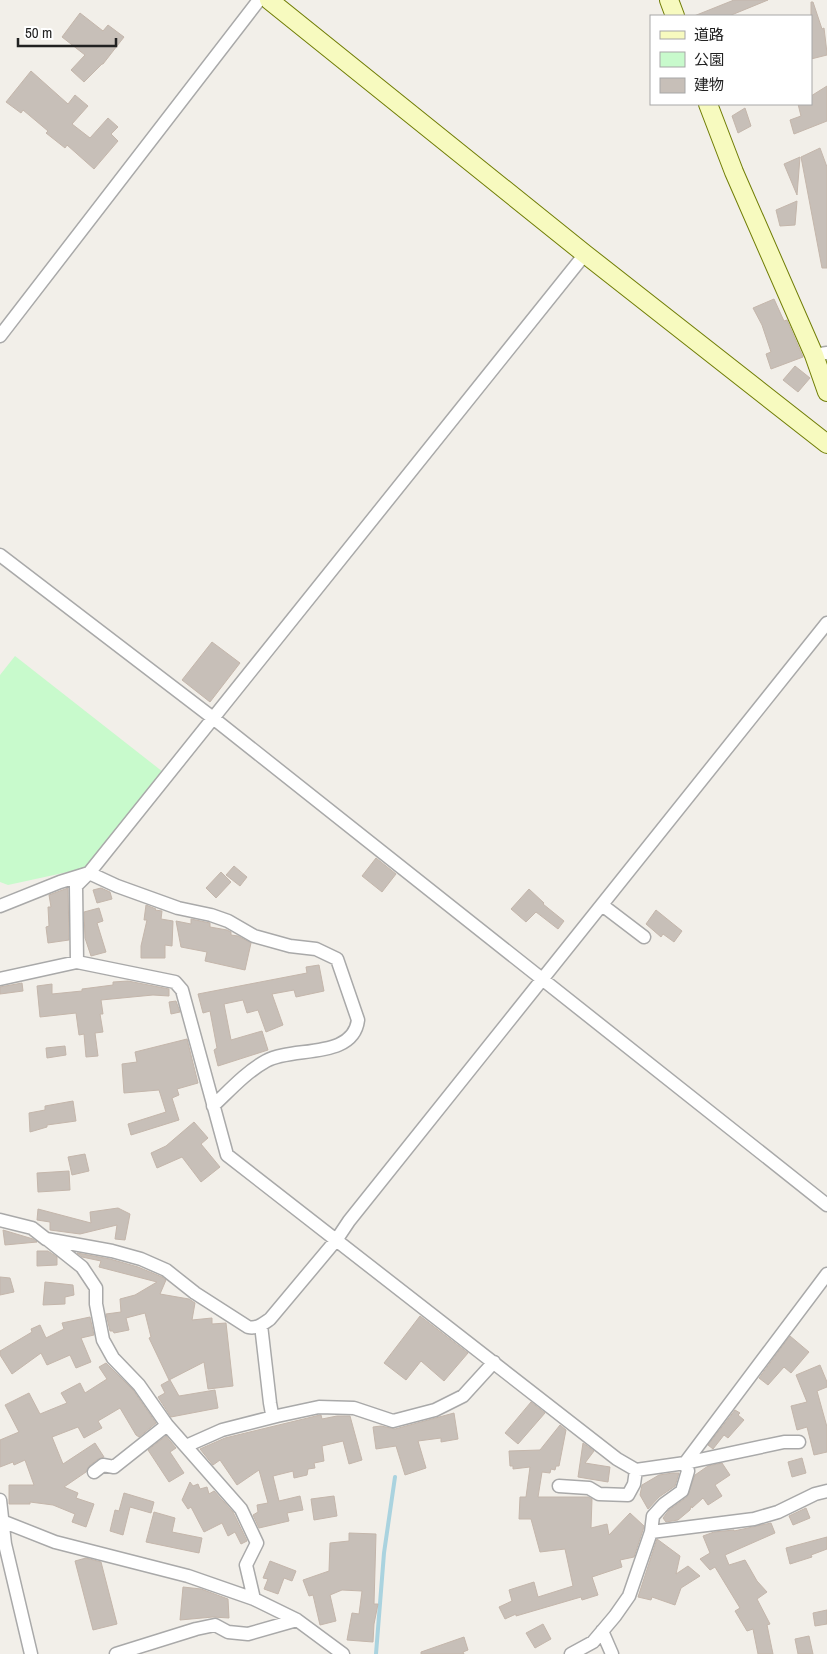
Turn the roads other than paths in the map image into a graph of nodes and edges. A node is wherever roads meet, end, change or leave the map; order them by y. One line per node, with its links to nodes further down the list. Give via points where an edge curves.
1 (259, 0): 7 (street)
2 (268, 0): 6 (street)
3 (669, 0): 4 (street)
4 (675, 15)
5 (708, 105): 8 (street, via 734,172)
6 (585, 254): 10 (street); 13 (street)
7 (0, 336)
8 (821, 354): 9 (street)
9 (827, 392)
10 (827, 444)
11 (0, 555): 13 (street)
12 (827, 623): 15 (street)
13 (213, 718): 14 (street); 20 (street)
14 (89, 873): 16 (street); 18 (street, via 76,886); 21 (street, via 178,908 228,921 254,936 316,949 337,958 358,1020 357,1029 336,1047 280,1055 266,1061)
15 (602, 905): 17 (street); 20 (street)
16 (0, 906)
17 (644, 937)
18 (77, 962): 19 (street); 21 (street, via 175,982 182,990)
19 (0, 979)
20 (542, 981): 22 (street); 25 (street)
21 (213, 1106): 25 (street, via 227,1155)
22 (827, 1205)
23 (0, 1220): 24 (street, via 32,1228)
24 (46, 1238): 27 (street, via 141,1259 166,1270 248,1327); 30 (street, via 82,1267 96,1288 103,1340 113,1358 139,1385)
25 (337, 1239): 27 (street); 28 (street)
26 (827, 1274): 33 (street)
27 (261, 1326): 29 (street, via 270,1403 272,1414)
28 (494, 1362): 29 (street, via 463,1396 435,1410 393,1421 354,1408 320,1407); 34 (street, via 617,1459)
29 (277, 1416): 32 (street, via 222,1430)
30 (167, 1424): 32 (street); 35 (street, via 114,1466 104,1465)
31 (798, 1442): 33 (street, via 784,1442)
32 (186, 1446): 41 (street, via 241,1509 257,1543 246,1565)
33 (684, 1463): 34 (street); 40 (street, via 688,1471 682,1491 653,1516)
34 (636, 1470): 36 (street, via 628,1495 599,1494 589,1488)
35 (94, 1472)
36 (559, 1486)
37 (827, 1491): 40 (street, via 754,1519)
38 (0, 1500): 39 (street)
39 (2, 1521): 41 (street, via 55,1542 188,1576); 44 (street)
40 (650, 1532): 43 (street, via 629,1596)
41 (254, 1599): 42 (street)
42 (297, 1620): 45 (street, via 248,1634 228,1632 215,1626 196,1629); 46 (street)
43 (602, 1631): 47 (street, via 593,1642); 48 (street)
44 (31, 1654)
45 (116, 1654)
46 (343, 1654)
47 (571, 1654)
48 (612, 1654)

